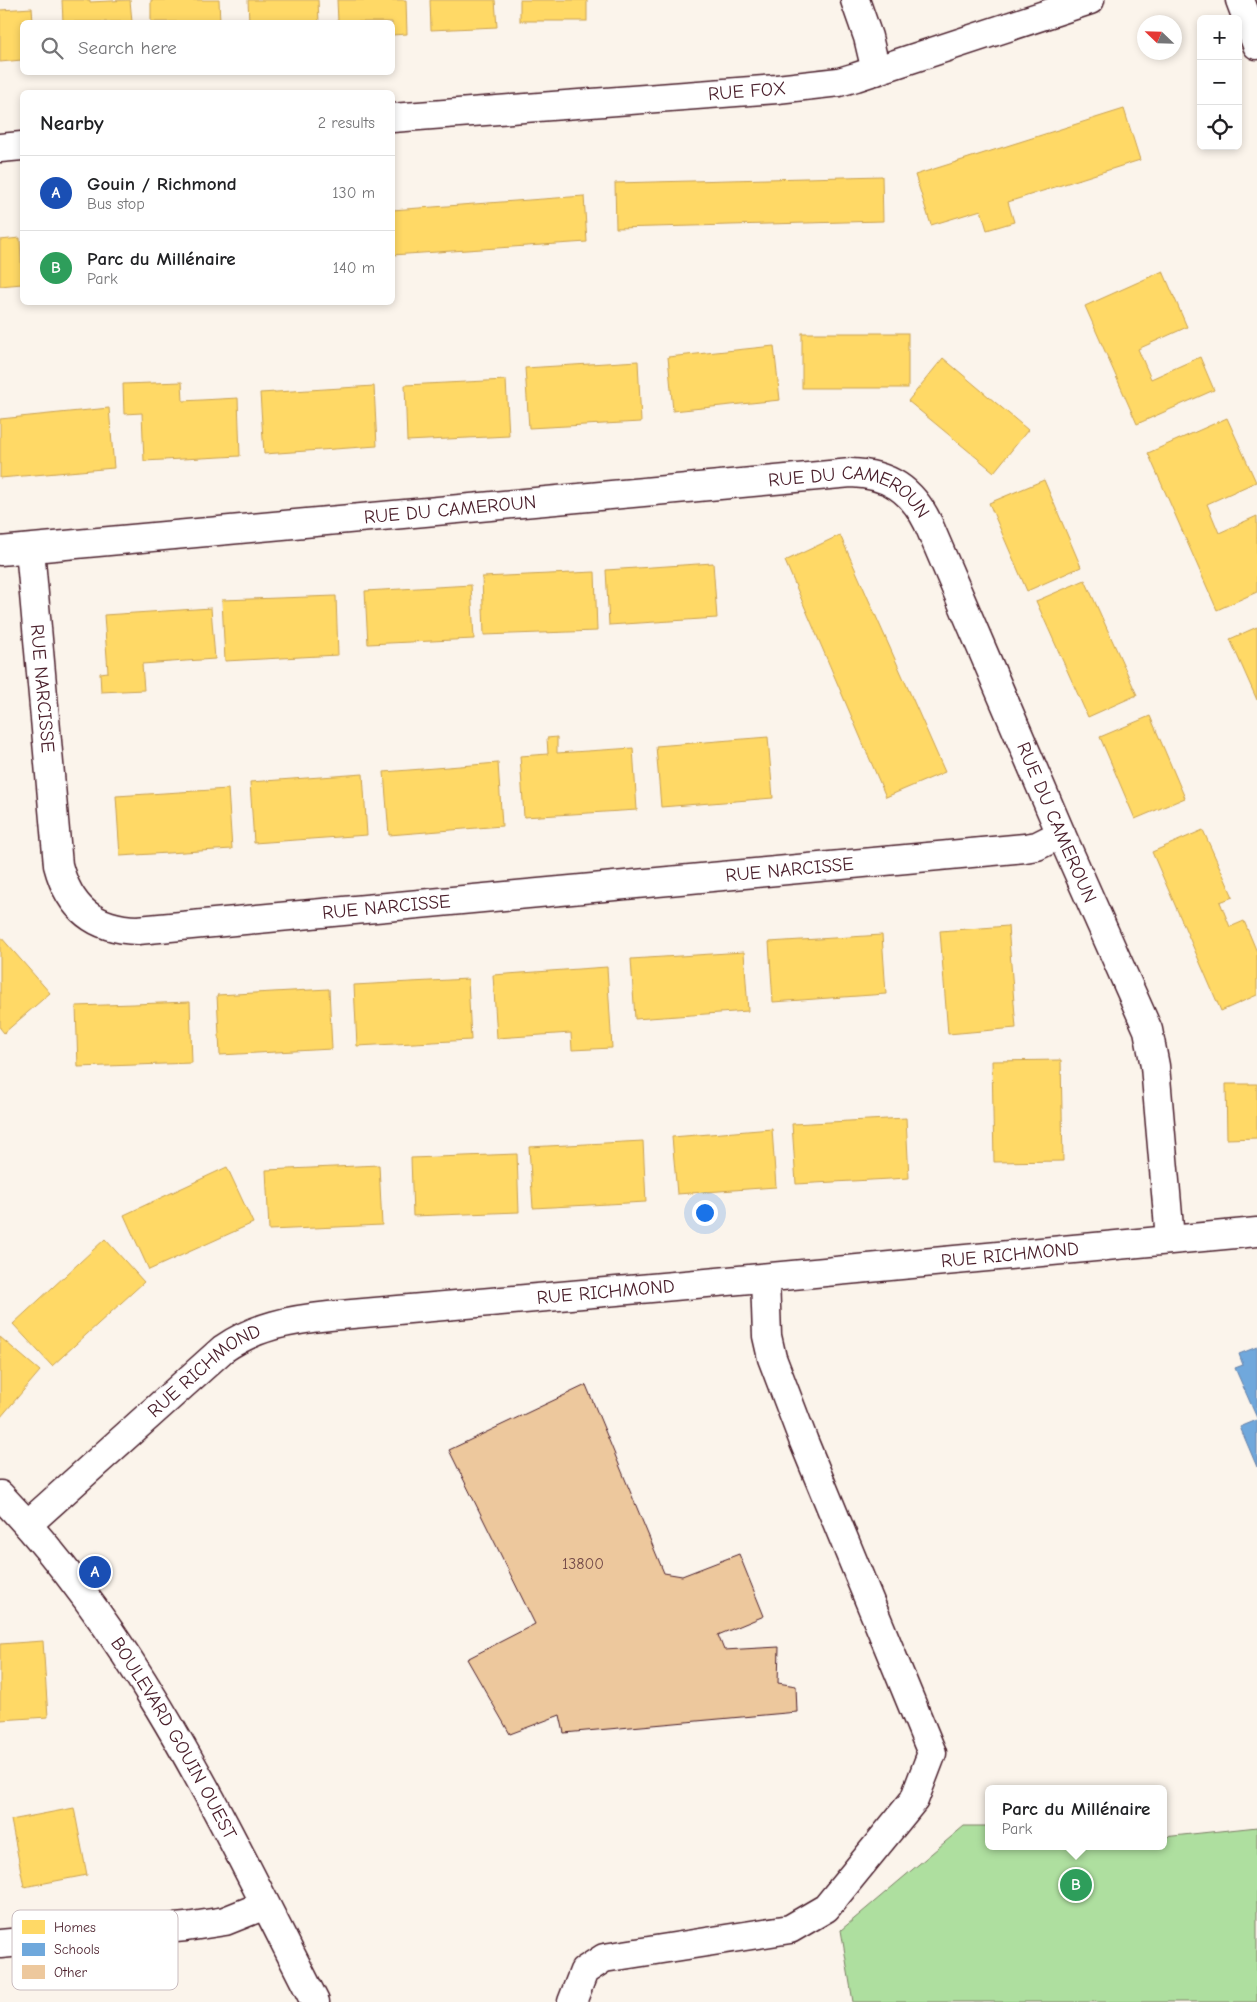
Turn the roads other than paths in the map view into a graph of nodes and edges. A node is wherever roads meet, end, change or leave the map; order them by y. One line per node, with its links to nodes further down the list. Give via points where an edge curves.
1 (855, 0): 5 (street)
2 (1090, 0): 5 (street, RUE FOX)
3 (1240, 0): 4 (street)
4 (1257, 45)
5 (876, 71): 6 (street, RUE FOX, via 839,82 778,89)
6 (395, 118)
7 (20, 146): 8 (street)
8 (0, 148)
9 (30, 549): 10 (street, RUE DU CAMEROUN); 11 (street, RUE DU CAMEROUN, via 838,474 878,477 904,489 920,507); 11 (street, RUE NARCISSE, via 58,865 76,906 112,927 138,930 1025,848)
10 (0, 551)
11 (1061, 834): 13 (street, RUE DU CAMEROUN, via 1148,1030 1155,1066)
12 (1257, 1232): 13 (street, RUE RICHMOND)
13 (1170, 1239): 14 (street, RUE RICHMOND)
14 (765, 1278): 16 (street, RUE RICHMOND, via 302,1318 266,1326 237,1340 211,1359); 20 (street, via 767,1336 772,1358 932,1753 914,1800 826,1908 790,1929 604,1958 584,1971)
15 (0, 1495): 16 (street, BOULEVARD GOUIN OUEST)
16 (28, 1524): 17 (street, BOULEVARD GOUIN OUEST, via 57,1559 156,1702)
17 (265, 1905): 18 (street, via 225,1921); 19 (street, BOULEVARD GOUIN OUEST)
18 (178, 1928)
19 (315, 2002)
20 (572, 2002)

